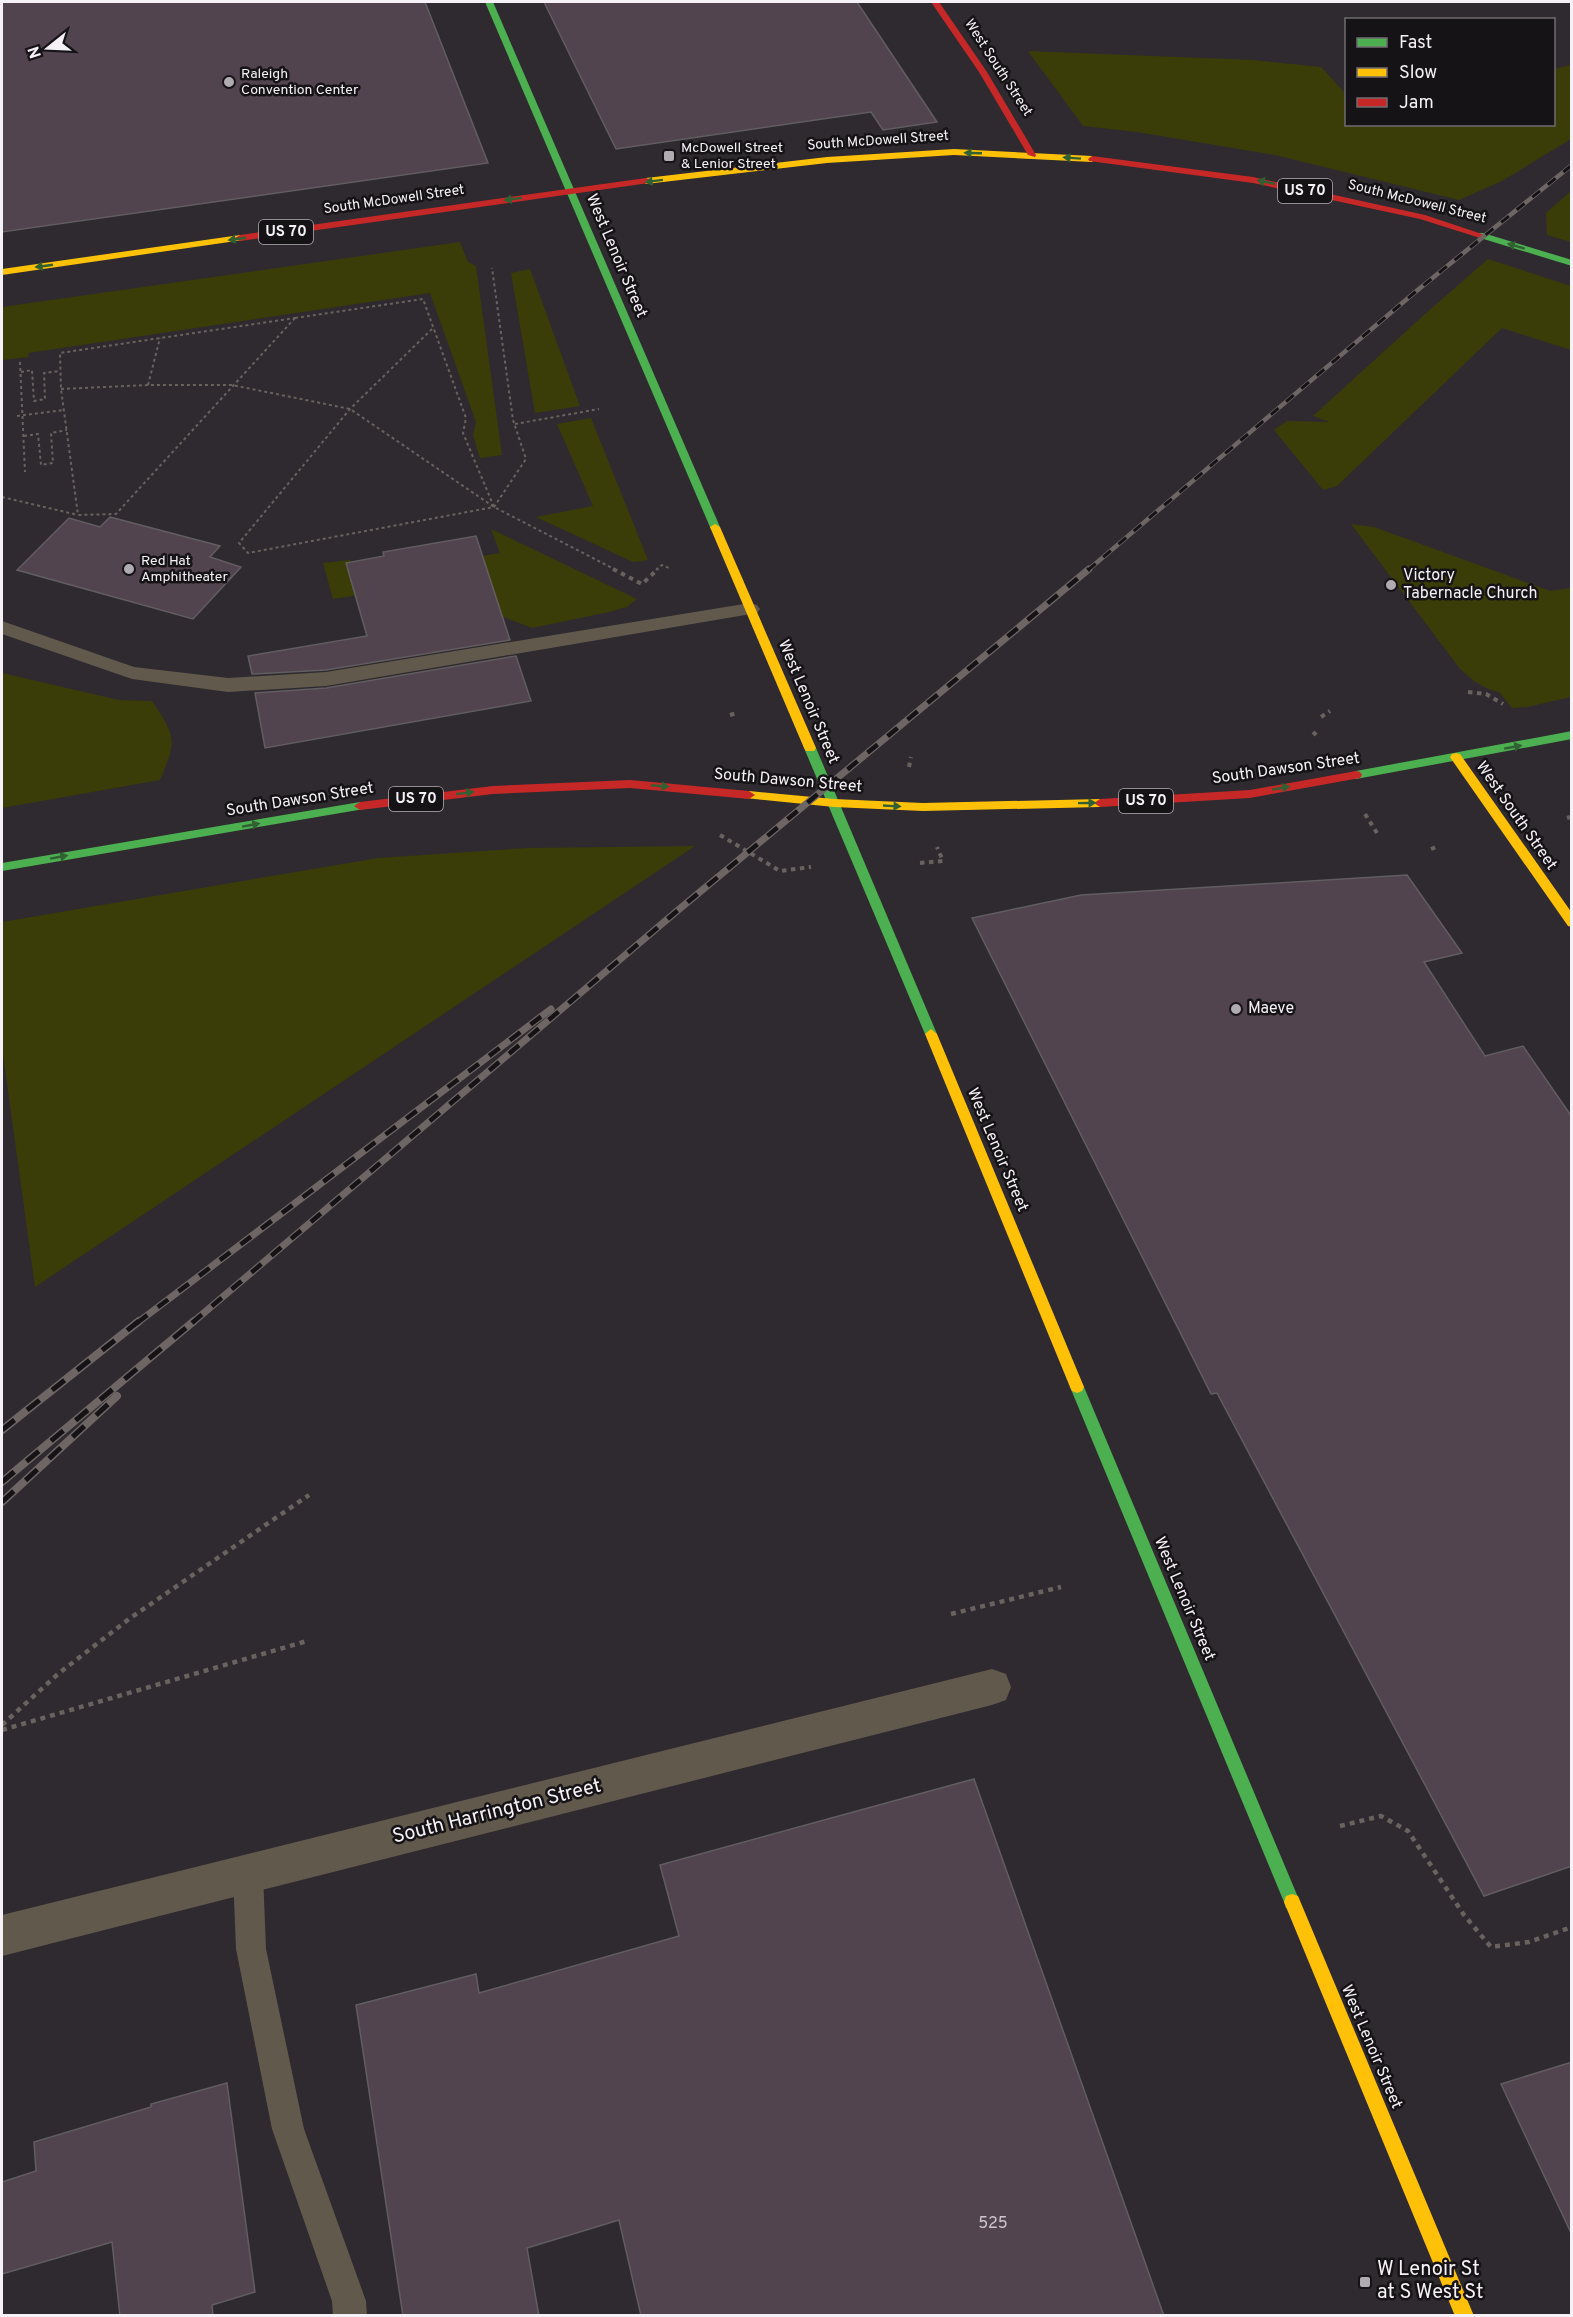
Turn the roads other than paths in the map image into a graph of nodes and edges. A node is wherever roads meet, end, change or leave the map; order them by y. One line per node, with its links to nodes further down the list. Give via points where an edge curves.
1 (489, 2): 4 (main road, West Lenoir Street)
2 (935, 2): 3 (main road, West South Street, via 983,72)
3 (1032, 155): 4 (main road, South McDowell Street / US 70, one-way to 4, via 954,152 827,160); 5 (main road, South McDowell Street / US 70, one-way to 3, via 1422,217 1253,180 1103,160)
4 (571, 192): 6 (main road, South McDowell Street / US 70, one-way to 6); 7 (main road, West Lenoir Street)
5 (1572, 263)
6 (2, 272)
7 (750, 609): 8 (lane, via 326,679 228,685 132,673); 11 (main road, West Lenoir Street)
8 (2, 627)
9 (1572, 735): 10 (main road, South Dawson Street / US 70, one-way to 9)
10 (1455, 757): 11 (main road, South Dawson Street / US 70, one-way to 10, via 923,807 1138,802 1250,794); 13 (main road, West South Street)
11 (834, 803): 12 (main road, South Dawson Street / US 70, one-way to 11, via 361,806 493,790 630,784); 18 (main road, West Lenoir Street)
12 (2, 867)
13 (1572, 923)
14 (992, 1687): 15 (street, South Harrington Street)
15 (248, 1874): 16 (street, South Harrington Street); 17 (lane, via 251,1949 288,2129 349,2301)
16 (2, 1936)
17 (350, 2316)
18 (1465, 2316)

